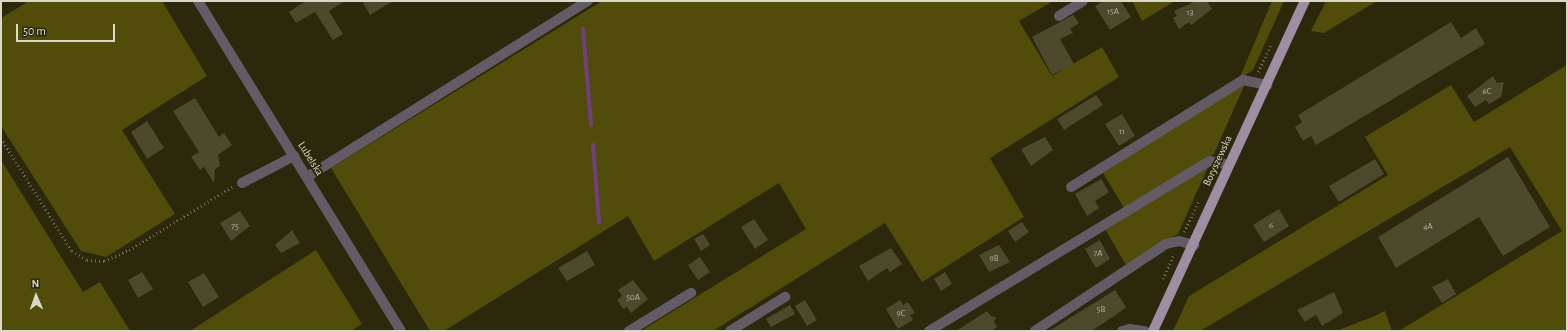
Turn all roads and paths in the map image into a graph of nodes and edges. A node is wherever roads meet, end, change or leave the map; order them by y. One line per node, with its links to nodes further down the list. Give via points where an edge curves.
1 (198, 1): 8 (street, Lubelska)
2 (588, 1): 10 (street)
3 (1083, 1): 5 (street)
4 (1305, 1): 6 (main road, Boryszewska)
5 (1059, 16)
6 (1267, 84): 9 (main road, Boryszewska); 12 (street, via 1243,80)
7 (1, 138): 11 (path, via 72,251 87,260 104,261 129,250)
8 (294, 156): 10 (street, Lubelska); 11 (street)
9 (1229, 165): 13 (main road, Boryszewska); 19 (street, via 1210,161)
10 (307, 177): 16 (street, Lubelska)
11 (242, 183)
12 (1071, 187)
13 (1194, 244): 20 (street, via 1166,244); 23 (main road, Boryszewska)
14 (691, 293): 17 (street)
15 (785, 297): 18 (street)
16 (401, 331)
17 (629, 331)
18 (730, 331)
19 (929, 331)
20 (1035, 331)
21 (1122, 331): 22 (street)
22 (1145, 331)
23 (1153, 331)

